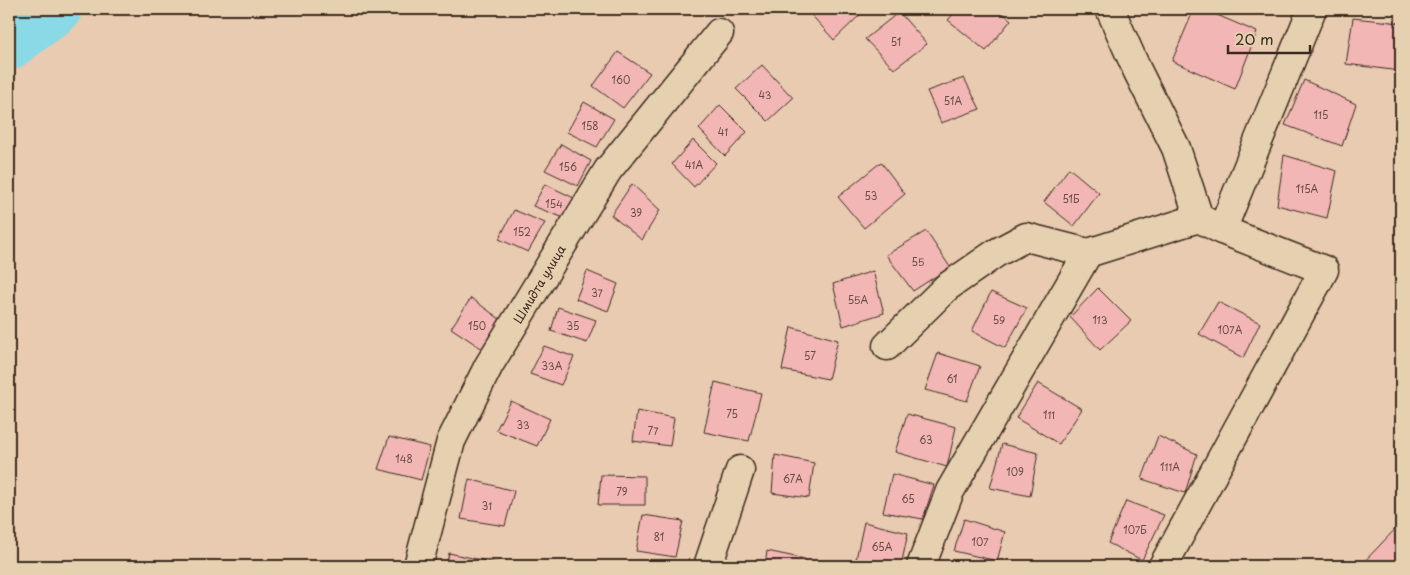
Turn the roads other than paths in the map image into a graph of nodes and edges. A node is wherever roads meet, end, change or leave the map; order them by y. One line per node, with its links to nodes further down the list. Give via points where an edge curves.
1 (1110, 9): 4 (street)
2 (1312, 9): 4 (street)
3 (719, 33): 8 (street, Шмидта улица, via 608,170 489,365 452,441)
4 (1211, 224): 5 (street); 11 (street, via 1324,270)
5 (1088, 253): 6 (street, via 1026,238 996,253 947,287); 10 (street, via 950,491)
6 (887, 346)
7 (740, 470): 9 (street)
8 (418, 566)
9 (708, 566)
10 (921, 566)
11 (1163, 566)

